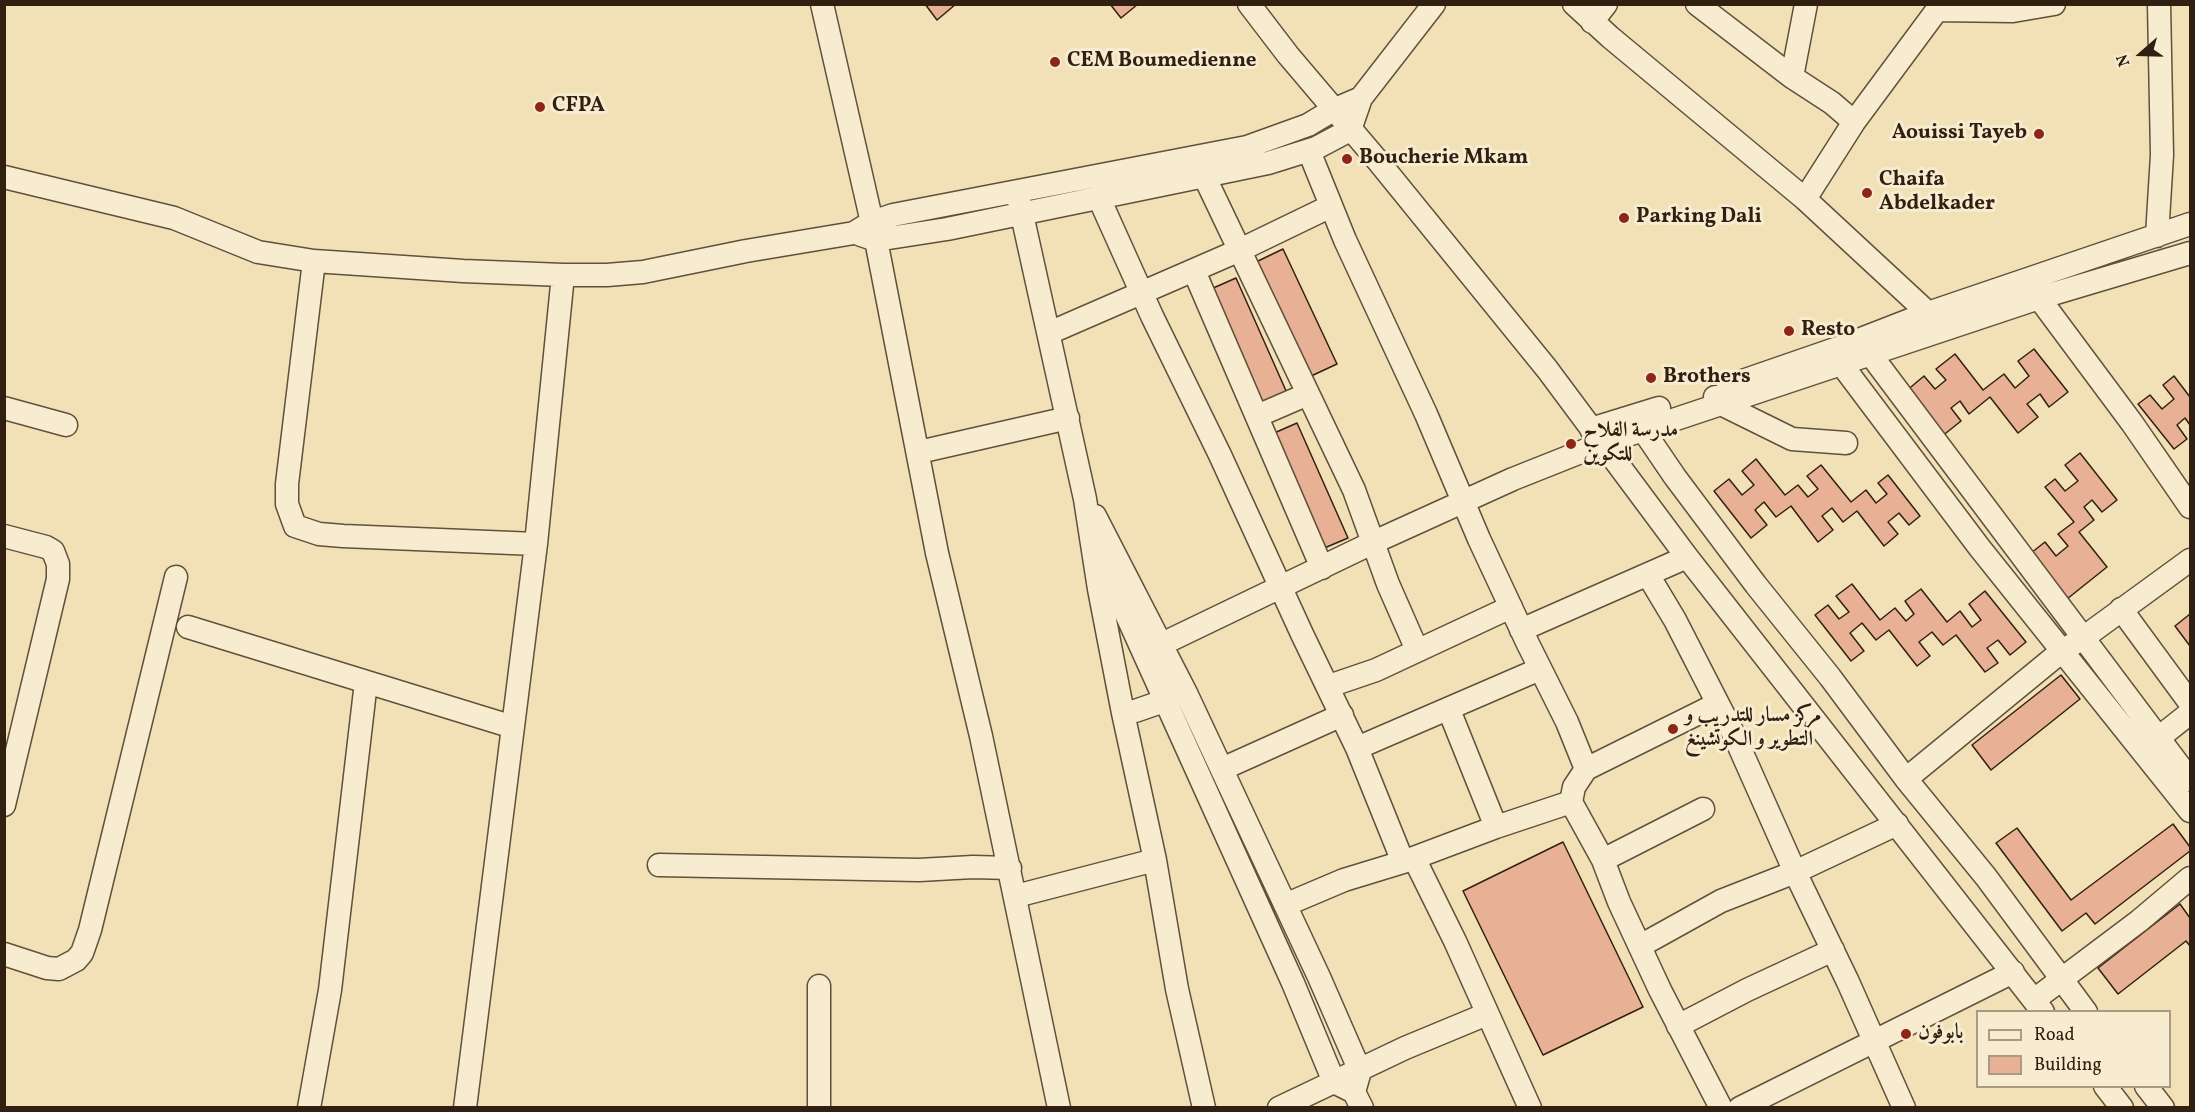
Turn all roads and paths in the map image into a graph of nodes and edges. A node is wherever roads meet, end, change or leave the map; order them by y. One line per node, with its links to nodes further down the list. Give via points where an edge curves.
1 (822, 4): 24 (street)
2 (1249, 4): 13 (street)
3 (1434, 4): 12 (street)
4 (1574, 4): 10 (street)
5 (1697, 4): 11 (street)
6 (1806, 4): 11 (street)
7 (2054, 4): 9 (street, via 2013,10)
8 (2160, 4): 25 (street, via 2162,155)
9 (1939, 7): 14 (street)
10 (1599, 13): 20 (street)
11 (1792, 77): 14 (street)
12 (1361, 98): 13 (street); 15 (street)
13 (1333, 110): 15 (street); 17 (street, via 1308,125)
14 (1854, 122): 20 (street)
15 (1350, 130): 16 (street); 44 (street, via 1547,369)
16 (1309, 151): 17 (street, via 1268,163); 22 (street)
17 (1200, 166): 19 (street); 21 (street); 26 (street)
18 (4, 177): 28 (street, via 174,218 258,252)
19 (1100, 198): 21 (street); 31 (street)
20 (1805, 199): 33 (street)
21 (1020, 203): 24 (street, via 893,216); 34 (street)
22 (1331, 206): 26 (street); 48 (street)
23 (2190, 224): 25 (street)
24 (867, 232): 30 (street, via 643,272); 46 (street)
25 (2157, 236): 33 (street)
26 (1240, 250): 29 (street); 37 (street)
27 (2190, 253): 32 (street)
28 (314, 261): 30 (street); 53 (street, via 287,484 287,504 295,526 343,536)
29 (1194, 271): 31 (street); 40 (street)
30 (563, 275): 53 (street)
31 (1142, 293): 34 (street); 59 (street)
32 (2039, 298): 33 (street); 49 (street)
33 (1932, 323): 35 (street); 38 (street, via 1838,348)
34 (1049, 333): 41 (street)
35 (1871, 355): 36 (street); 64 (street)
36 (1842, 365): 38 (street); 67 (street)
37 (1308, 394): 40 (street); 52 (street, via 1354,490)
38 (1716, 398): 43 (street); 44 (street); 45 (street, via 1792,439)
39 (4, 408): 42 (street)
40 (1257, 416): 56 (street)
41 (1068, 418): 46 (street); 47 (street)
42 (66, 425)
43 (1643, 430): 44 (street); 83 (street, via 1756,585)
44 (1596, 436): 48 (street); 54 (street)
45 (1845, 443)
46 (919, 452): 97 (street, via 937,553)
47 (1085, 499): 50 (street); 65 (street)
48 (1464, 502): 52 (street); 60 (street)
49 (2190, 507)
50 (1091, 535): 71 (street); 75 (street)
51 (4, 536): 86 (street, via 46,547 53,551 58,564 58,579)
52 (1371, 543): 56 (street); 66 (street)
53 (536, 544): 78 (street)
54 (1687, 557): 57 (street); 89 (street)
55 (2190, 560): 61 (street)
56 (1322, 568): 59 (street)
57 (1648, 575): 63 (street); 73 (street)
58 (176, 577): 104 (street, via 82,953 59,969)
59 (1282, 588): 65 (street); 70 (street)
60 (1511, 607): 63 (street); 66 (street)
61 (2121, 609): 64 (street); 72 (street)
62 (188, 627): 69 (street)
63 (1521, 630): 68 (street)
64 (2083, 638): 67 (street); 79 (street)
65 (1162, 644): 81 (street)
66 (1418, 650): 70 (street)
67 (2062, 651): 79 (street); 83 (street)
68 (1540, 669): 74 (street); 82 (street)
69 (366, 682): 78 (street); 116 (street, via 330,990)
70 (1329, 686): 77 (street)
71 (1164, 701): 75 (street); 92 (street)
72 (2190, 703)
73 (1717, 704): 82 (street); 98 (street)
74 (1449, 710): 80 (street); 90 (street)
75 (1123, 713): 93 (street)
76 (2190, 713): 79 (street)
77 (1342, 715): 80 (street); 81 (street)
78 (513, 727): 117 (street)
79 (2149, 745): 84 (street); 88 (street)
80 (1357, 748): 94 (street)
81 (1222, 769): 91 (street)
82 (1586, 769): 85 (street, via 1574,787)
83 (1906, 779): 106 (street)
84 (2190, 780)
85 (1571, 802): 90 (street); 95 (street)
86 (4, 805)
87 (1703, 809): 95 (street)
88 (2190, 811)
89 (1897, 824): 98 (street); 105 (street)
90 (1496, 827): 94 (street)
91 (1254, 841): 92 (street); 101 (street)
92 (1232, 850): 115 (street)
93 (1155, 860): 100 (street); 120 (street, via 1177,989)
94 (1409, 860): 101 (street, via 1344,879); 110 (street, via 1455,941)
95 (1603, 860): 102 (street)
96 (659, 865): 97 (street)
97 (1010, 868): 100 (street)
98 (1795, 872): 102 (street, via 1721,901); 103 (street)
99 (2190, 878): 106 (street)
100 (1016, 896): 119 (street)
101 (1285, 905): 113 (street)
102 (1640, 946): 111 (street)
103 (1833, 950): 111 (street); 112 (street)
104 (4, 954)
105 (2013, 972): 108 (street); 112 (street)
106 (2063, 979): 108 (street); 109 (street)
107 (819, 986): 118 (street)
108 (2038, 1006)
109 (2085, 1010)
110 (1487, 1014): 113 (street); 122 (street)
111 (1678, 1026): 123 (street)
112 (1874, 1040): 124 (street); 125 (street)
113 (1360, 1071): 115 (street)
114 (2148, 1088): 126 (street)
115 (1350, 1094): 121 (street)
116 (309, 1107)
117 (465, 1107)
118 (819, 1107)
119 (1059, 1107)
120 (1204, 1107)
121 (1278, 1107)
122 (1530, 1107)
123 (1721, 1107)
124 (1740, 1107)
125 (1904, 1107)
126 (2163, 1107)

